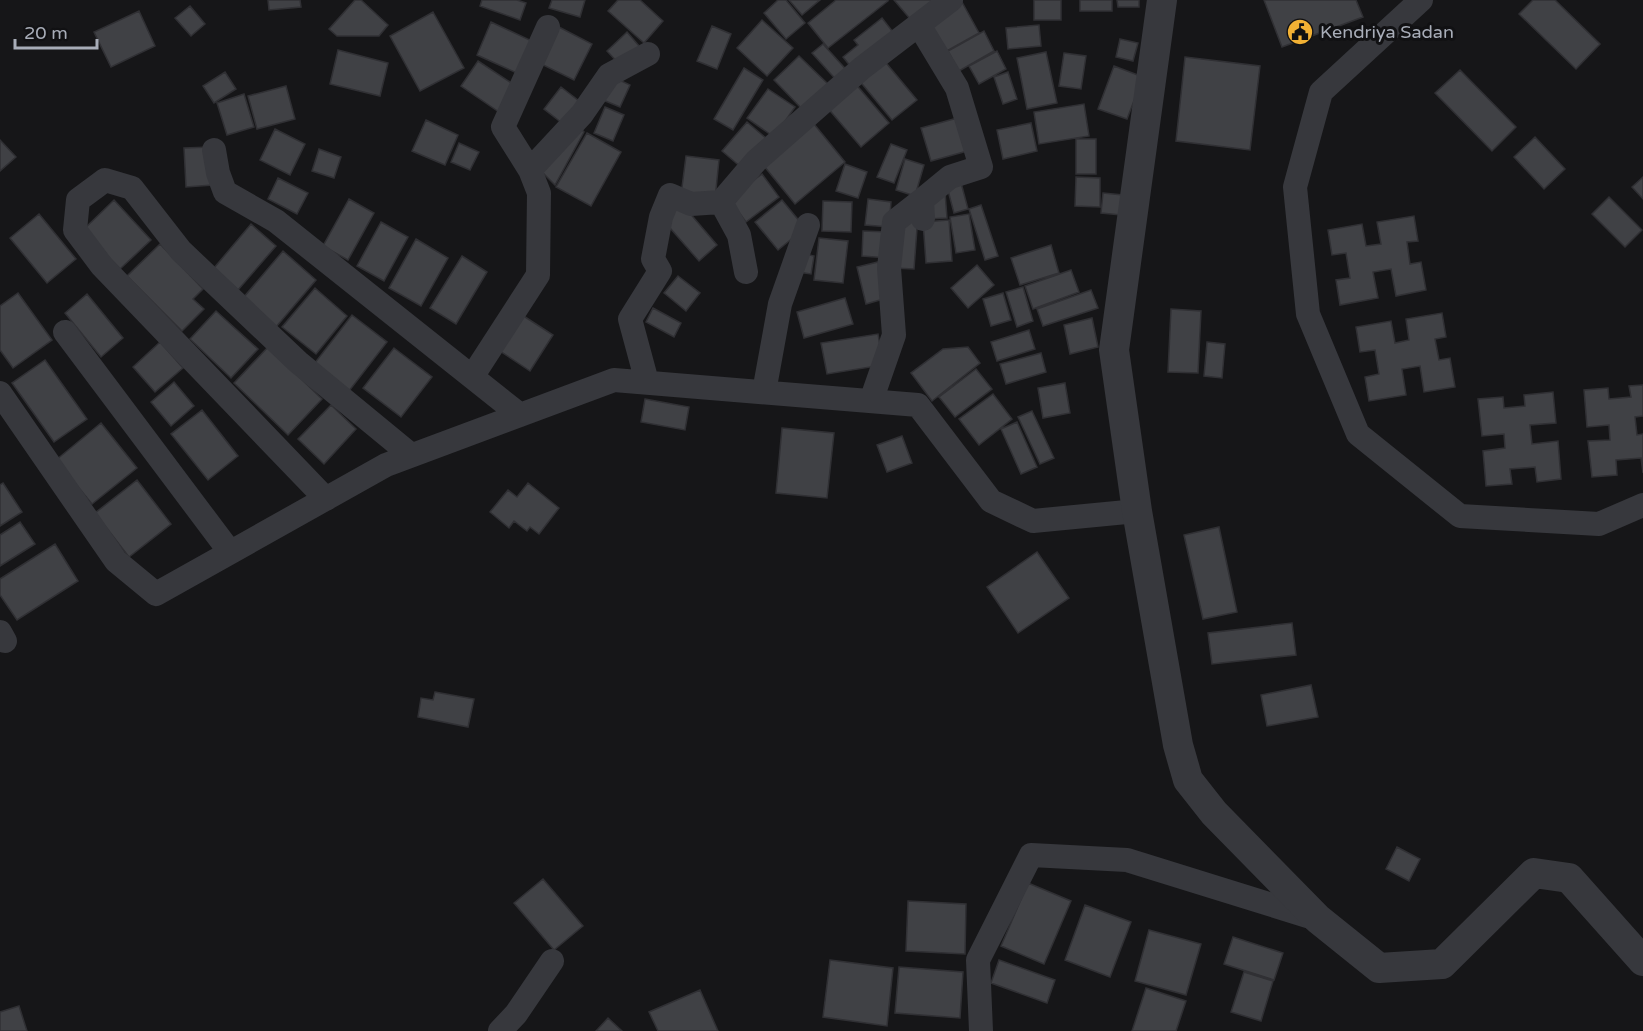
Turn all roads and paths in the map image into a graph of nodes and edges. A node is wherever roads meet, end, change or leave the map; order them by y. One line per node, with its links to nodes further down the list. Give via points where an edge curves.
1 (951, 0): 4 (street)
2 (1162, 0): 22 (street, via 1114,350)
3 (1421, 0): 21 (street, via 1321,92 1295,187 1308,314 1358,434 1460,516 1599,524)
4 (919, 25): 9 (street, via 862,68 756,161); 17 (street, via 957,88 981,167 950,177 922,210 894,222 889,268 894,335)
5 (548, 27): 8 (street, via 503,127)
6 (648, 54): 8 (street, via 609,75 582,114)
7 (214, 150): 13 (street, via 225,192 276,221)
8 (530, 170): 13 (street, via 539,193 538,275)
9 (721, 202): 11 (street, via 739,235); 14 (street, via 691,204 670,195 661,217 653,259 660,271 630,319)
10 (808, 225): 15 (street, via 780,304)
11 (746, 272)
12 (65, 332): 23 (street)
13 (472, 377): 18 (street)
14 (647, 382): 15 (street); 18 (street, via 614,380)
15 (764, 392): 17 (street)
16 (0, 393): 23 (street, via 116,561 156,594)
17 (871, 401): 22 (street, via 918,405 991,501 1033,521)
18 (520, 415): 19 (street)
19 (411, 455): 20 (street); 20 (street, via 298,362 181,251 132,188 105,180 78,200 75,230 102,266)
20 (326, 499): 23 (street)
21 (1643, 505)
22 (1137, 511): 24 (street, via 1178,745 1188,780 1214,813)
23 (230, 552)
24 (1318, 919): 26 (street, via 1379,968 1442,964 1534,873 1569,878); 28 (street, via 1127,860 1031,855 978,960)
25 (552, 961): 27 (street)
26 (1643, 961)
27 (500, 1031)
28 (981, 1031)

